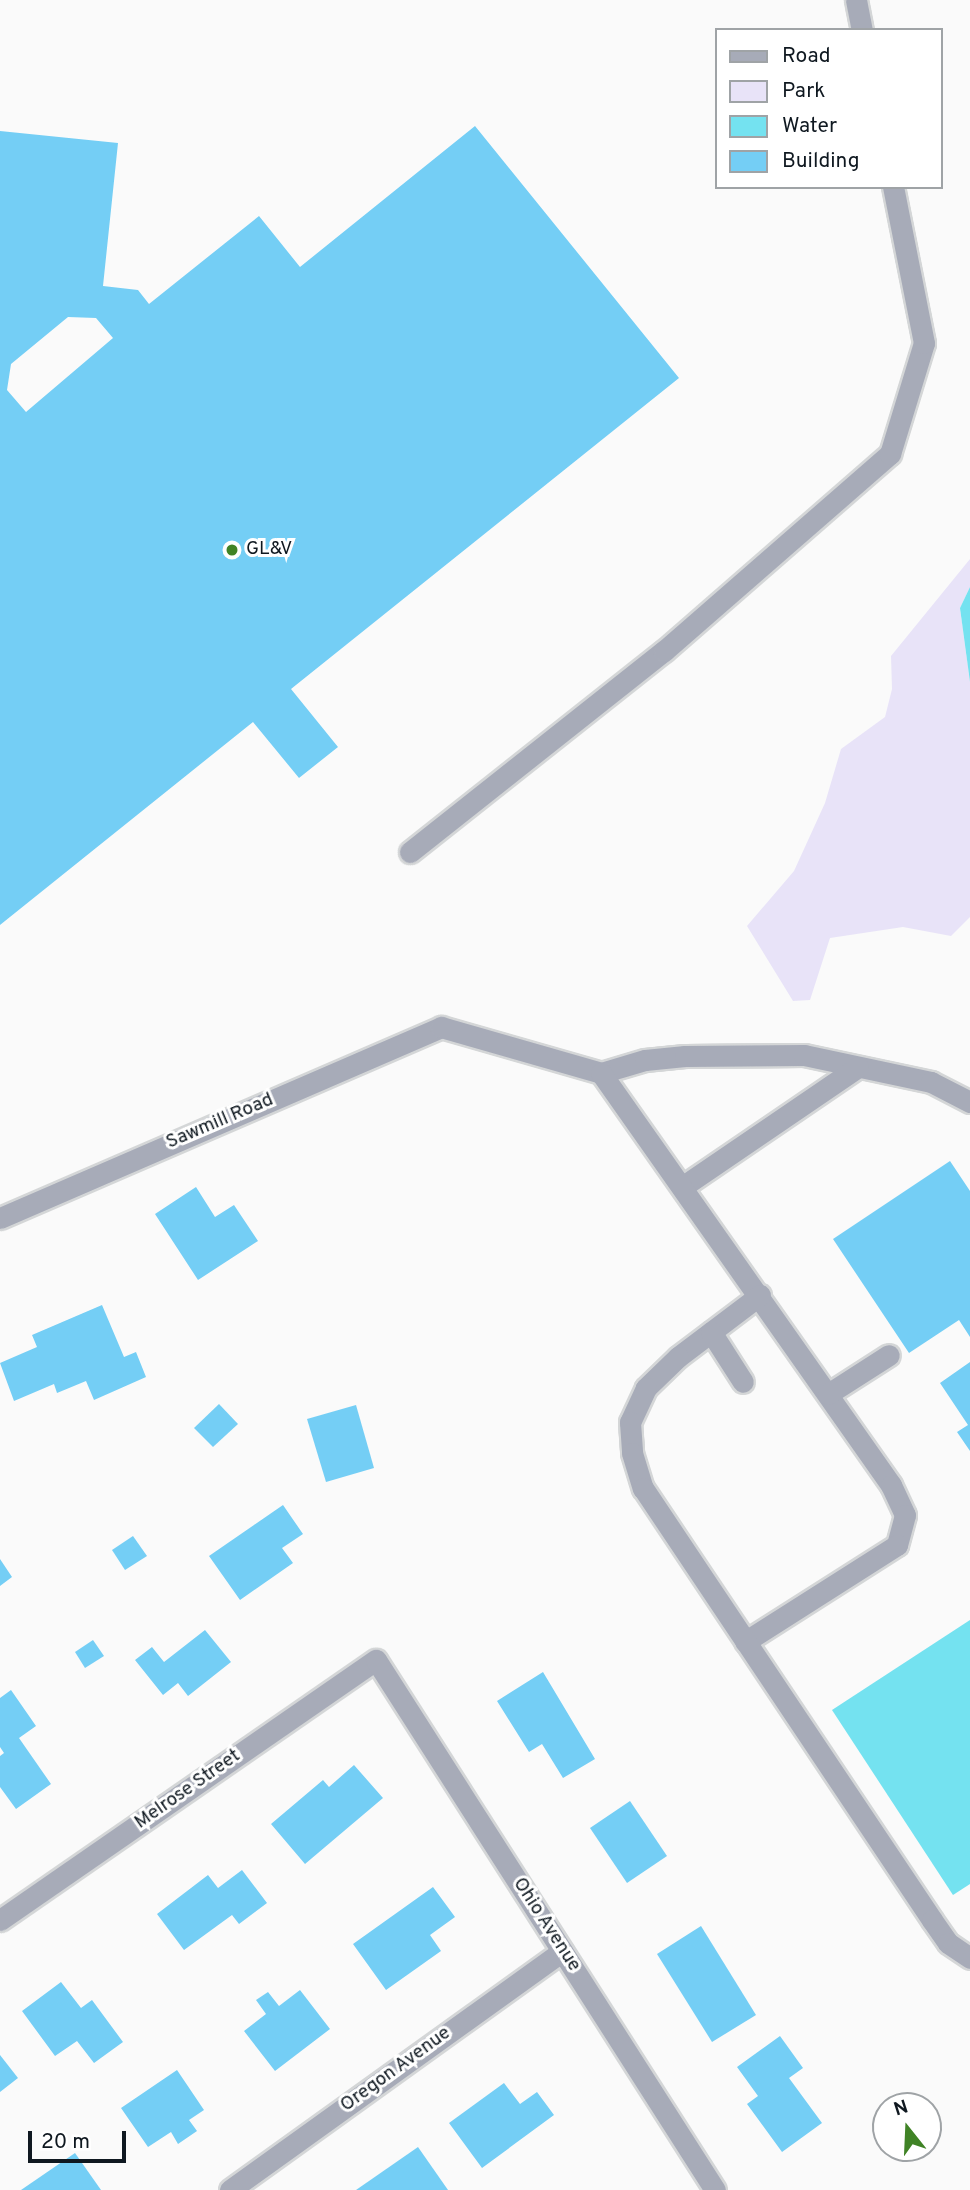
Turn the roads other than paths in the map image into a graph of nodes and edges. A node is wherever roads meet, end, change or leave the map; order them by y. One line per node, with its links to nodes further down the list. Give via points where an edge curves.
1 (856, 0): 2 (street)
2 (862, 28)
3 (893, 189): 4 (street, via 924,343 890,454 664,651)
4 (410, 852)
5 (858, 1067): 6 (street, via 804,1055 685,1056 645,1060); 7 (street, via 931,1082); 8 (street)
6 (601, 1073): 8 (street); 9 (street, Sawmill Road, via 441,1027)
7 (970, 1102)
8 (682, 1186): 10 (street)
9 (0, 1218)
10 (760, 1296): 11 (street); 14 (street)
11 (711, 1332): 13 (street); 15 (street, via 646,1388 630,1422 632,1452 643,1488)
12 (889, 1355): 14 (street)
13 (743, 1382)
14 (828, 1394): 15 (street, via 891,1485 905,1515 897,1545)
15 (745, 1642): 19 (street, via 948,1943)
16 (376, 1660): 17 (street, Melrose Street); 18 (street, Ohio Avenue)
17 (0, 1920)
18 (562, 1951): 20 (street, Oregon Avenue); 21 (street, Ohio Avenue)
19 (970, 1958)
20 (230, 2190)
21 (715, 2190)

